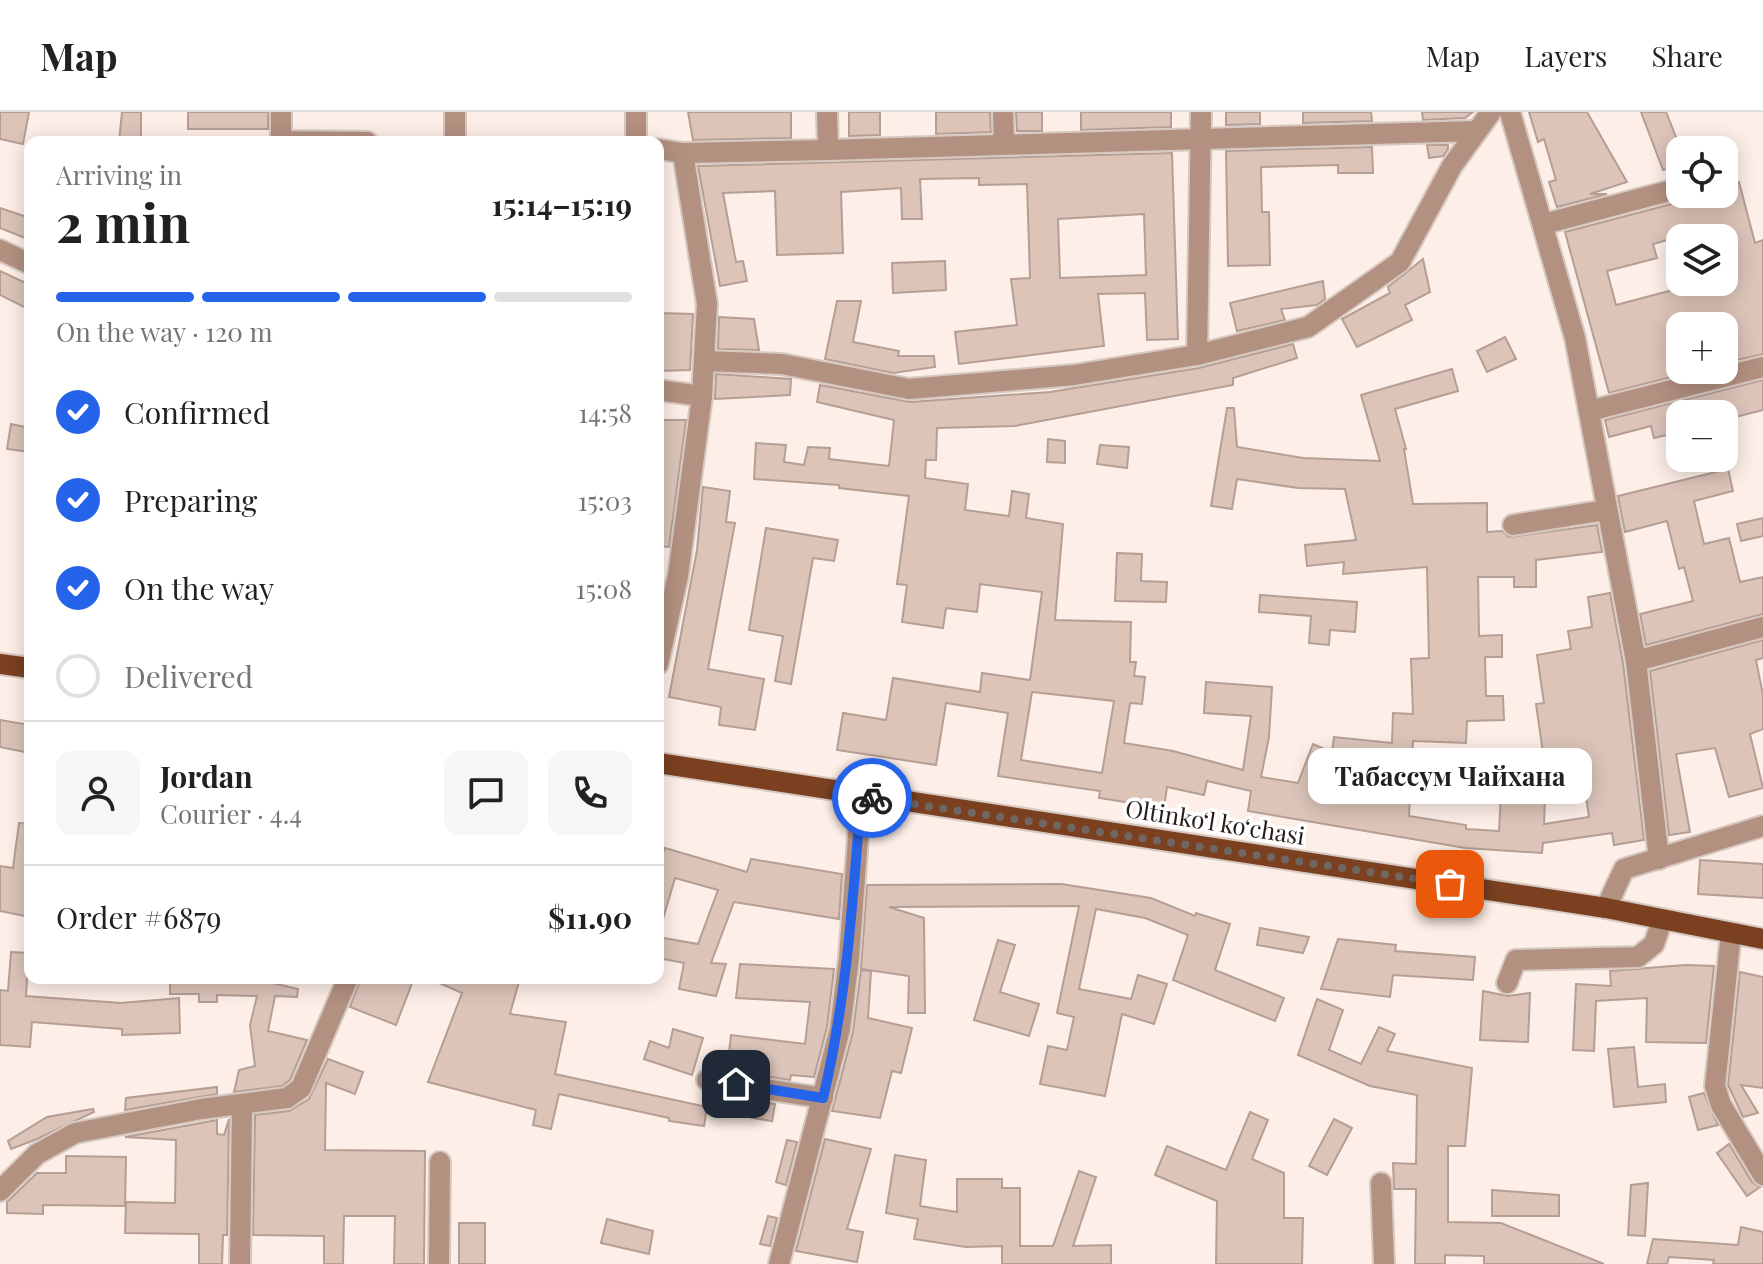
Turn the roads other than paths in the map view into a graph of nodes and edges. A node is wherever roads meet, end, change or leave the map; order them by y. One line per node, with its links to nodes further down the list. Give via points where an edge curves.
1 (281, 112): 11 (street)
2 (455, 112): 12 (street)
3 (636, 112): 13 (street)
4 (827, 112): 17 (street)
5 (1003, 112): 15 (street)
6 (1201, 112): 14 (street)
7 (1491, 112): 10 (street)
8 (1510, 112): 20 (street)
9 (1377, 122): 10 (street); 14 (street)
10 (1477, 131): 23 (street, via 1400,262 1308,327)
11 (281, 136)
12 (455, 136)
13 (636, 136)
14 (1201, 138): 15 (street); 23 (street)
15 (1004, 144): 17 (street)
16 (664, 150): 18 (street)
17 (828, 150): 18 (street)
18 (683, 153): 24 (street, via 707,304)
19 (1666, 192): 20 (street)
20 (1544, 224): 28 (street)
21 (0, 250): 22 (street)
22 (24, 261)
23 (1197, 355): 24 (street, via 1074,375 909,389 782,364)
24 (704, 361): 27 (street)
25 (1763, 367): 28 (street)
26 (664, 391): 27 (street)
27 (702, 396): 32 (street, via 678,576)
28 (1589, 411): 29 (street)
29 (1606, 510): 30 (street); 33 (street)
30 (1513, 525)
31 (1763, 627): 33 (street)
32 (664, 638)
33 (1636, 661): 39 (street)
34 (0, 664): 35 (main road)
35 (24, 667)
36 (664, 764): 37 (main road, Oltinkoʻl koʻchasi)
37 (861, 796): 40 (main road, Oltinkoʻl koʻchasi); 47 (street, via 849,958 840,1029)
38 (1763, 826): 39 (street)
39 (1659, 859): 40 (street, via 1624,869)
40 (1606, 908): 41 (main road, Oltinkoʻl koʻchasi)
41 (1662, 920): 42 (main road, Oltinkoʻl koʻchasi); 44 (street, via 1654,944 1638,957 1516,960)
42 (1731, 933): 43 (main road, Oltinkoʻl koʻchasi); 50 (street, via 1715,1086)
43 (1763, 939)
44 (1507, 983)
45 (345, 984): 48 (street, via 301,1088 287,1098)
46 (707, 1080): 47 (street)
47 (823, 1098): 55 (street)
48 (242, 1104): 52 (street, via 75,1133 37,1154); 53 (street)
49 (440, 1162): 54 (street)
50 (1763, 1175)
51 (1381, 1183): 56 (street)
52 (0, 1191)
53 (240, 1264)
54 (439, 1264)
55 (779, 1264)
56 (1384, 1264)

